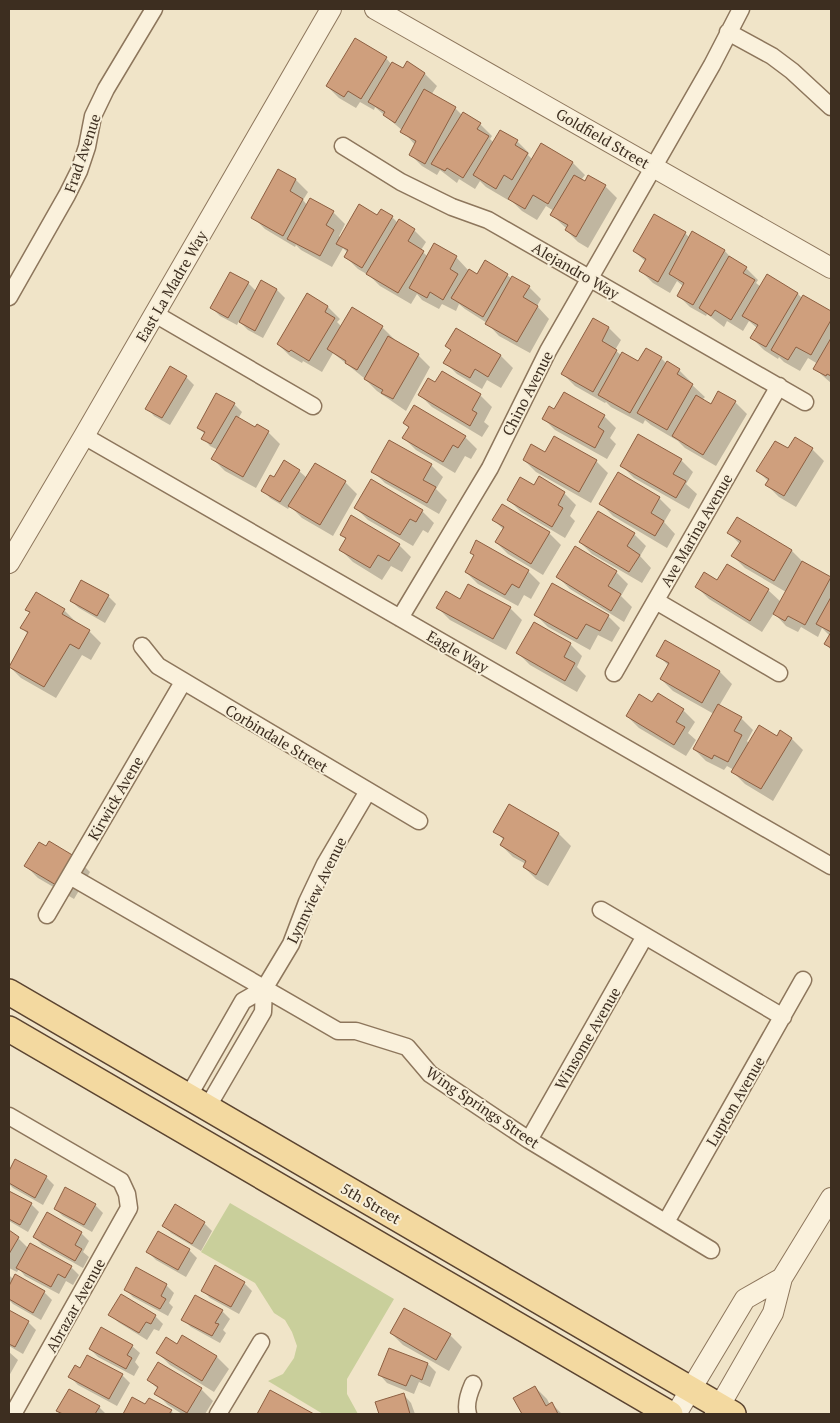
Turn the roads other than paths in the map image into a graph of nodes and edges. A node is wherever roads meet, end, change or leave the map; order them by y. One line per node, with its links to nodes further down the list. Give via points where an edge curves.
1 (154, 9): 11 (street, Frad Avenue, via 106,90 93,116 79,171)
2 (331, 9): 12 (street, East La Madre Way)
3 (375, 9): 8 (street, Goldfield Street)
4 (741, 9): 5 (street, Chino Avenue)
5 (728, 32): 6 (street, via 786,66); 8 (street, Chino Avenue)
6 (831, 107)
7 (343, 146): 10 (street, Alejandro Way, via 401,182 488,220)
8 (654, 167): 9 (street, Goldfield Street); 10 (street, Chino Avenue)
9 (831, 268)
10 (590, 278): 13 (street, Alejandro Way); 19 (street, Chino Avenue, via 548,351 490,468)
11 (9, 297)
12 (155, 314): 15 (street); 16 (street, East La Madre Way)
13 (779, 386): 14 (street, Alejandro Way); 18 (street, Ave Marina Avenue)
14 (804, 402)
15 (313, 406)
16 (84, 436): 17 (street, East La Madre Way); 19 (street, Eagle Way)
17 (9, 563)
18 (656, 601): 21 (street, Ave Marina Avenue); 22 (street)
19 (400, 618): 26 (street, Eagle Way)
20 (142, 646): 23 (street, Corbindale Street, via 158,666)
21 (614, 673)
22 (779, 673)
23 (183, 682): 24 (street, Corbindale Street); 27 (street, Kirwick Avene)
24 (368, 791): 25 (street, Corbindale Street); 32 (street, Lynnview Avenue, via 325,864 291,944)
25 (419, 821)
26 (831, 866)
27 (70, 876): 29 (street, Kirwick Avene); 32 (street, Wing Springs Street)
28 (601, 910): 30 (street)
29 (47, 915)
30 (645, 936): 34 (street); 38 (street, Winsome Avenue)
31 (803, 980): 34 (street, Lupton Avenue)
32 (264, 989): 36 (street, Lynnview Avenue, via 263,1012); 36 (street, Lynnview Avenue, via 243,1001); 38 (street, Wing Springs Street, via 338,1032 356,1032 407,1048 430,1074)
33 (9, 992): 36 (main road, 5th Street)
34 (783, 1016): 40 (street, Lupton Avenue)
35 (9, 1029): 50 (main road)
36 (198, 1102): 45 (main road, 5th Street)
37 (9, 1116): 47 (street, Abrazar Avenue, via 121,1181 129,1208)
38 (529, 1140): 40 (street, Wing Springs Street)
39 (831, 1198): 42 (street)
40 (666, 1222): 41 (street, Wing Springs Street)
41 (711, 1250)
42 (782, 1278): 45 (street, via 745,1299); 46 (street, via 773,1313)
43 (261, 1342): 48 (street)
44 (473, 1384): 49 (street, via 468,1395)
45 (691, 1390): 46 (main road, 5th Street); 51 (street)
46 (723, 1412)
47 (13, 1414)
48 (218, 1414)
49 (468, 1414)
50 (670, 1414)
51 (676, 1414)

